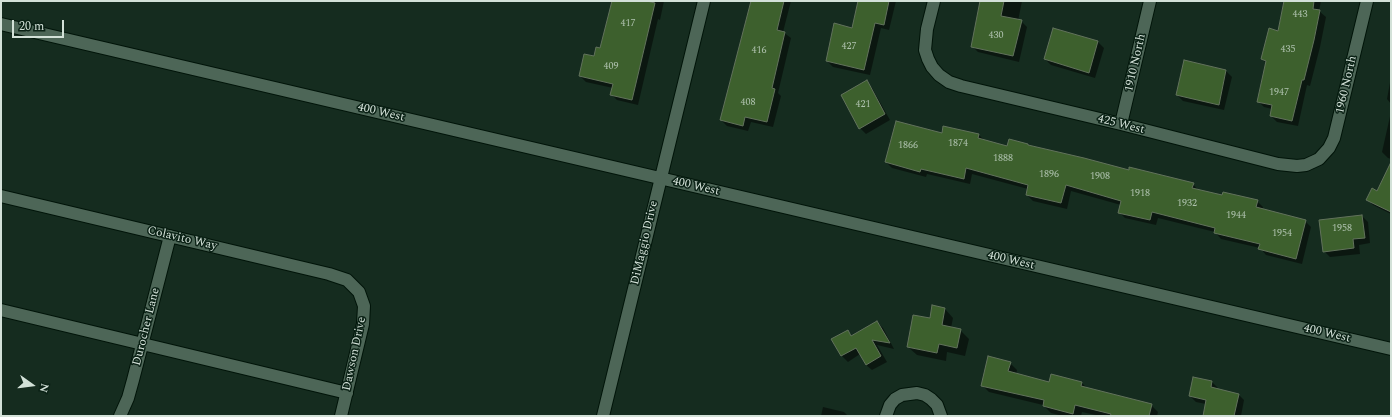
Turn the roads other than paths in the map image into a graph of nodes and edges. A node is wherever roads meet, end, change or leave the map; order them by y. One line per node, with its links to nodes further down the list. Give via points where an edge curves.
1 (704, 1): 8 (street, DiMaggio Drive)
2 (934, 1): 6 (street, 425 West, via 927,29 928,59 939,75 949,82)
3 (1150, 1): 6 (street, 1910 North)
4 (1367, 1): 7 (street, 1960 North, via 1334,138 1325,154)
5 (1, 24): 8 (street, 400 West)
6 (1121, 124): 7 (street, 425 West, via 1278,164 1296,166)
7 (1315, 161)
8 (660, 178): 14 (street, 400 West); 18 (street, DiMaggio Drive)
9 (1, 196): 10 (street, Colavito Way)
10 (170, 236): 11 (street, Colavito Way, via 330,274 347,280); 13 (street, Durocher Lane)
11 (359, 292): 15 (street, Dawson Drive, via 364,306 363,324)
12 (1, 310): 13 (street)
13 (142, 344): 15 (street); 16 (street, Durocher Lane, via 128,398)
14 (1391, 350)
15 (347, 393): 17 (street, Dawson Drive)
16 (120, 416)
17 (341, 416)
18 (604, 416)
19 (886, 416): 20 (street, via 895,399 902,395 917,393 931,399)
20 (941, 416)

